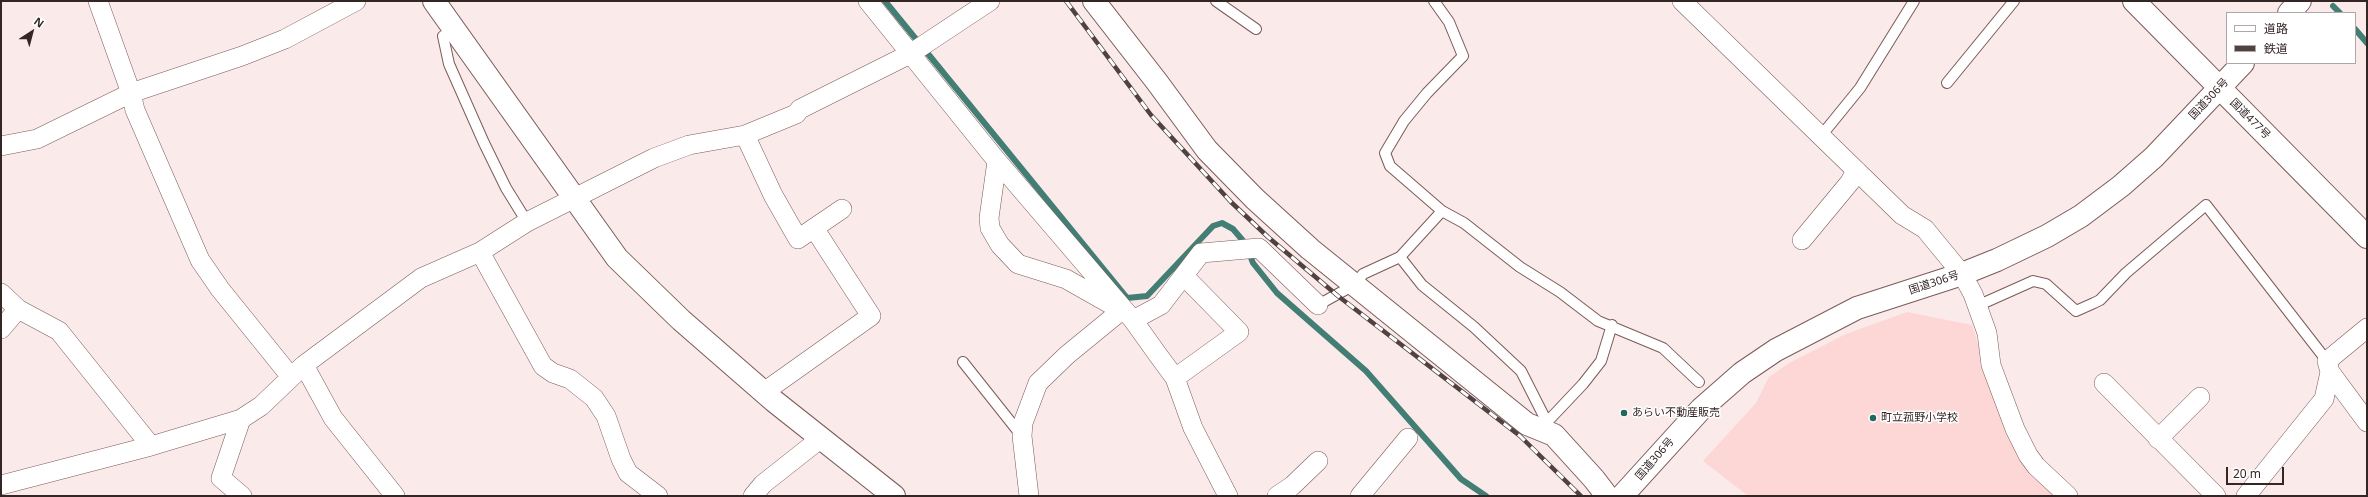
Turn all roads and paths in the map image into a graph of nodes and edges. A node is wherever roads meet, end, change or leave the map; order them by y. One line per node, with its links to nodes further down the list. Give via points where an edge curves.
1 (98, 1): 21 (street)
2 (356, 1): 21 (street, via 285,39)
3 (434, 1): 27 (main road)
4 (868, 1): 17 (street)
5 (990, 1): 17 (street)
6 (1094, 1): 38 (main road, via 1207,150 1310,249)
7 (1216, 1): 15 (lane)
8 (1434, 1): 29 (lane, via 1449,22 1464,56 1427,93 1404,121 1385,153 1390,166)
9 (1682, 1): 23 (street)
10 (1914, 1): 23 (lane, via 1860,88)
11 (2014, 1): 19 (lane)
12 (2134, 1): 20 (main road, 国道477号)
13 (2300, 1): 14 (main road)
14 (2290, 12)
15 (1256, 29)
16 (443, 36): 30 (lane, via 449,64 484,143 506,188)
17 (911, 53): 22 (street, via 800,109 796,114); 25 (street)
18 (2242, 64): 20 (main road, 国道306号)
19 (1947, 83)
20 (2219, 88): 32 (main road, 国道477号); 36 (main road, 国道306号, via 2154,157 2081,216 2048,236)
21 (131, 93): 24 (street, via 37,138); 49 (street, via 135,110 200,260 220,290)
22 (745, 135): 27 (street, via 682,148 654,158); 31 (street, via 773,196 798,239)
23 (1821, 136): 26 (street)
24 (1, 146)
25 (997, 161): 43 (street); 43 (street, via 989,218 990,228 1000,245 1018,264 1066,279)
26 (1856, 170): 33 (street, via 1850,182); 36 (street, via 1902,215 1925,229)
27 (574, 198): 30 (street); 53 (main road, via 617,258 681,320)
28 (842, 209): 31 (street)
29 (1442, 211): 35 (lane); 44 (lane, via 1464,223 1520,268 1560,292 1591,316)
30 (527, 222): 34 (street)
31 (814, 228): 53 (street, via 871,316)
32 (2367, 237)
33 (1802, 240)
34 (480, 252): 49 (street, via 421,278); 67 (street, via 543,366 570,379 594,398 606,416 628,473)
35 (1400, 257): 38 (lane, via 1363,274); 57 (lane, via 1422,285 1474,327 1520,370)
36 (1962, 274): 41 (street); 75 (main road, 国道306号, via 1857,308 1776,350 1742,373 1701,409)
37 (1184, 276): 40 (street, via 1201,253 1259,248); 43 (street, via 1161,305); 50 (street, via 1239,332)
38 (1354, 285): 40 (lane); 57 (main road, via 1527,424)
39 (1, 293): 42 (street)
40 (1318, 305)
41 (1977, 306): 48 (lane, via 2033,281 2046,284 2076,311 2094,303 2206,204); 76 (street, via 1987,333 1991,365 2015,429 2036,466)
42 (18, 309): 46 (street); 62 (street, via 59,331)
43 (1127, 315): 50 (street); 58 (street, via 1067,355 1038,383 1023,423)
44 (1612, 325): 51 (lane, via 1663,348); 57 (lane, via 1601,361)
45 (2367, 328): 48 (street)
46 (1, 329)
47 (963, 362): 58 (lane)
48 (2329, 366): 56 (street); 78 (street, via 2324,398)
49 (298, 371): 55 (street, via 260,406); 66 (street)
50 (1175, 378): 71 (street, via 1193,428)
51 (1699, 382)
52 (2104, 383): 61 (street)
53 (764, 392): 60 (main road)
54 (2200, 397): 61 (street)
55 (241, 419): 62 (street); 65 (street, via 222,478)
56 (2367, 422)
57 (1551, 428): 74 (main road)
58 (1022, 436): 70 (street)
59 (1408, 438): 73 (street)
60 (820, 439): 68 (street, via 763,484); 69 (main road)
61 (2158, 439): 77 (street)
62 (151, 446): 64 (street)
63 (1318, 460): 72 (street, via 1292,486)
64 (1, 485)
65 (242, 496)
66 (395, 496)
67 (658, 496)
68 (753, 496)
69 (894, 496)
70 (1029, 496)
71 (1228, 496)
72 (1277, 496)
73 (1360, 496)
74 (1607, 496)
75 (1622, 496)
76 (2068, 496)
77 (2216, 496)
78 (2246, 496)

